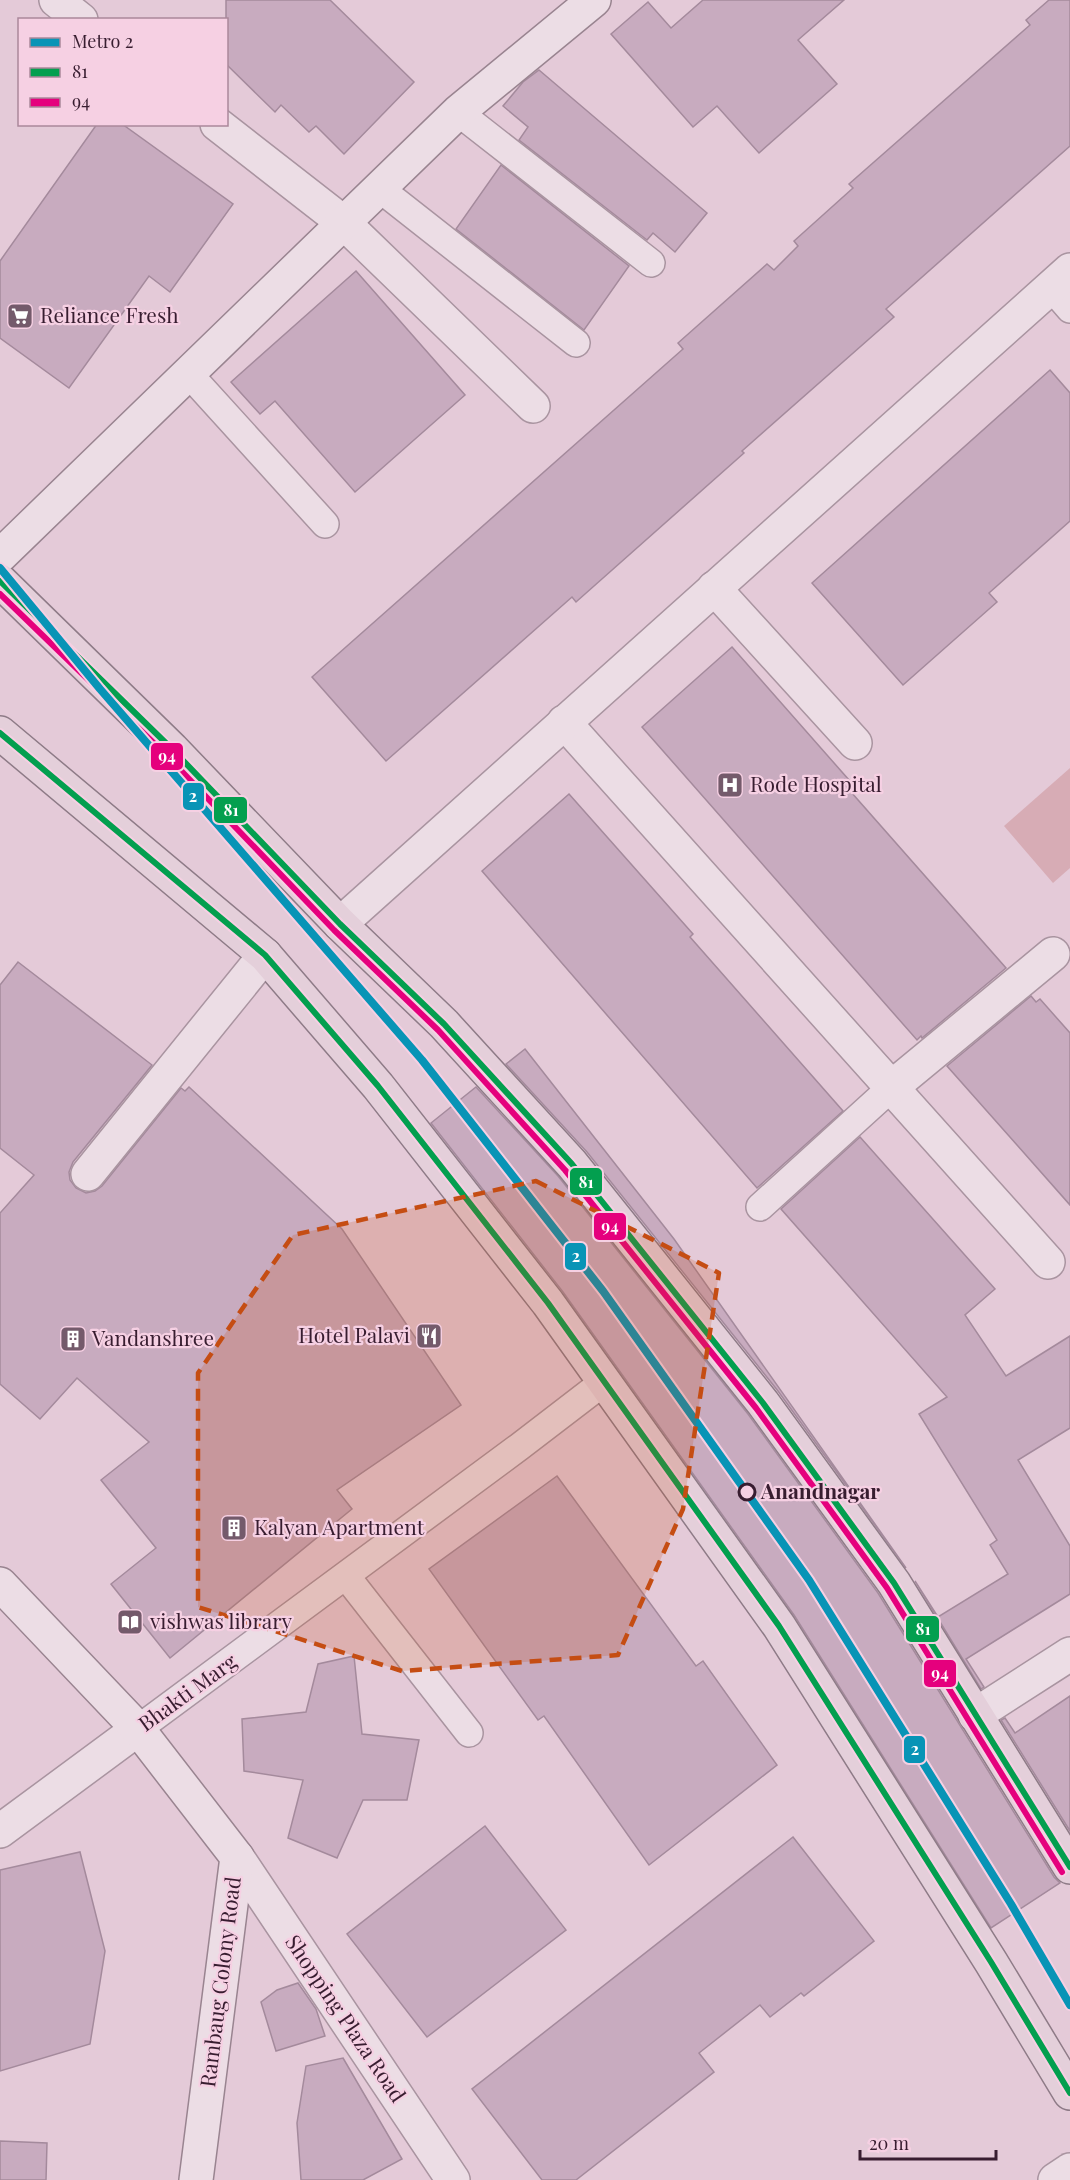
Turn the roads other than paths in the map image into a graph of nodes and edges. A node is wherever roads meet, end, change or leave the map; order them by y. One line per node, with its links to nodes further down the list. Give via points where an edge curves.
1 (56, 0): 3 (street)
2 (594, 0): 4 (street)
3 (78, 18)
4 (458, 112): 6 (street); 8 (lane)
5 (220, 126): 7 (street)
6 (379, 188): 7 (street); 10 (lane)
7 (344, 223): 11 (street); 12 (street)
8 (651, 263)
9 (1064, 289): 16 (street)
10 (576, 343)
11 (188, 373): 13 (lane); 14 (street)
12 (533, 406)
13 (325, 524)
14 (0, 556)
15 (0, 581): 20 (main road, via 172,749)
16 (714, 588): 17 (street); 19 (street)
17 (564, 722): 20 (street); 23 (street)
18 (0, 733): 22 (main road)
19 (855, 743)
20 (340, 924): 31 (main road, via 444,1024 572,1164 622,1226 763,1403 880,1564)
21 (1053, 954): 23 (street)
22 (265, 956): 24 (street); 27 (main road, via 378,1086)
23 (892, 1087): 25 (lane); 26 (street)
24 (88, 1174)
25 (760, 1207)
26 (1048, 1262)
27 (605, 1381): 28 (lane, Bhakti Marg); 37 (main road, via 779,1626)
28 (346, 1576): 32 (lane, Bhakti Marg); 33 (lane)
29 (0, 1584): 32 (street, Rambaug Colony Road)
30 (1070, 1653): 31 (street)
31 (975, 1715): 36 (main road)
32 (138, 1730): 34 (street, Bhakti Marg); 35 (street, Rambaug Colony Road)
33 (469, 1733)
34 (0, 1831)
35 (237, 1857): 39 (street, Rambaug Colony Road); 40 (street, Shopping Plaza Road)
36 (1070, 1867)
37 (1070, 2093)
38 (1070, 2170): 41 (street)
39 (196, 2180)
40 (453, 2180)
41 (1055, 2180)

